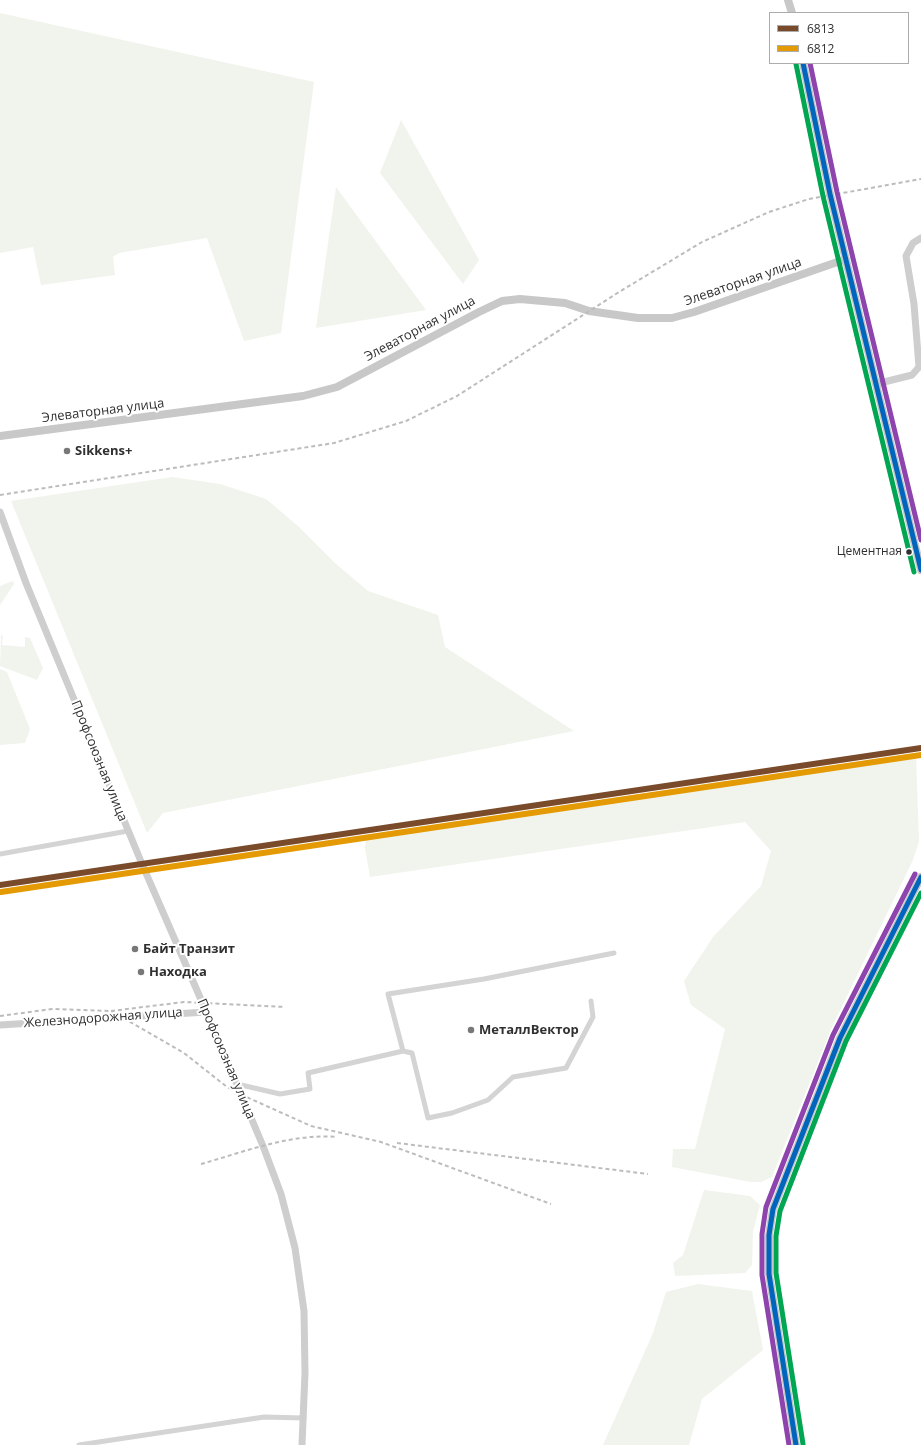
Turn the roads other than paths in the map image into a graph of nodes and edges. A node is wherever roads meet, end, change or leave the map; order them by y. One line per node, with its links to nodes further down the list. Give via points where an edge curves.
1 (788, 0): 2 (main road)
2 (792, 12)
3 (803, 64): 5 (main road)
4 (921, 238): 6 (main road, via 913,243 906,256 914,304 919,367 912,375)
5 (846, 259): 6 (main road); 7 (main road, Элеваторная улица, via 672,318 638,318 589,311 565,303 520,299 502,301 337,387 303,396)
6 (876, 384): 9 (main road)
7 (0, 436)
8 (0, 512): 10 (main road, Профсоюзная улица, via 26,583)
9 (921, 570)
10 (128, 831): 11 (street); 15 (main road, Профсоюзная улица)
11 (0, 854)
12 (921, 877): 22 (main road, via 840,1038 773,1209 768,1235 769,1274)
13 (614, 953): 17 (street, via 484,979 388,994)
14 (591, 1001): 17 (street, via 593,1017 566,1068 513,1077 488,1100 452,1113 428,1118 412,1053)
15 (206, 1012): 16 (main road, Железнодорожная улица); 18 (main road, Профсоюзная улица)
16 (0, 1024)
17 (403, 1051): 18 (street, via 308,1073 310,1089 280,1094)
18 (237, 1084): 19 (main road, Профсоюзная улица, via 282,1194 294,1248 304,1311)
19 (304, 1418): 20 (street, via 264,1417); 21 (main road, Профсоюзная улица)
20 (79, 1445)
21 (302, 1445)
22 (796, 1445)

